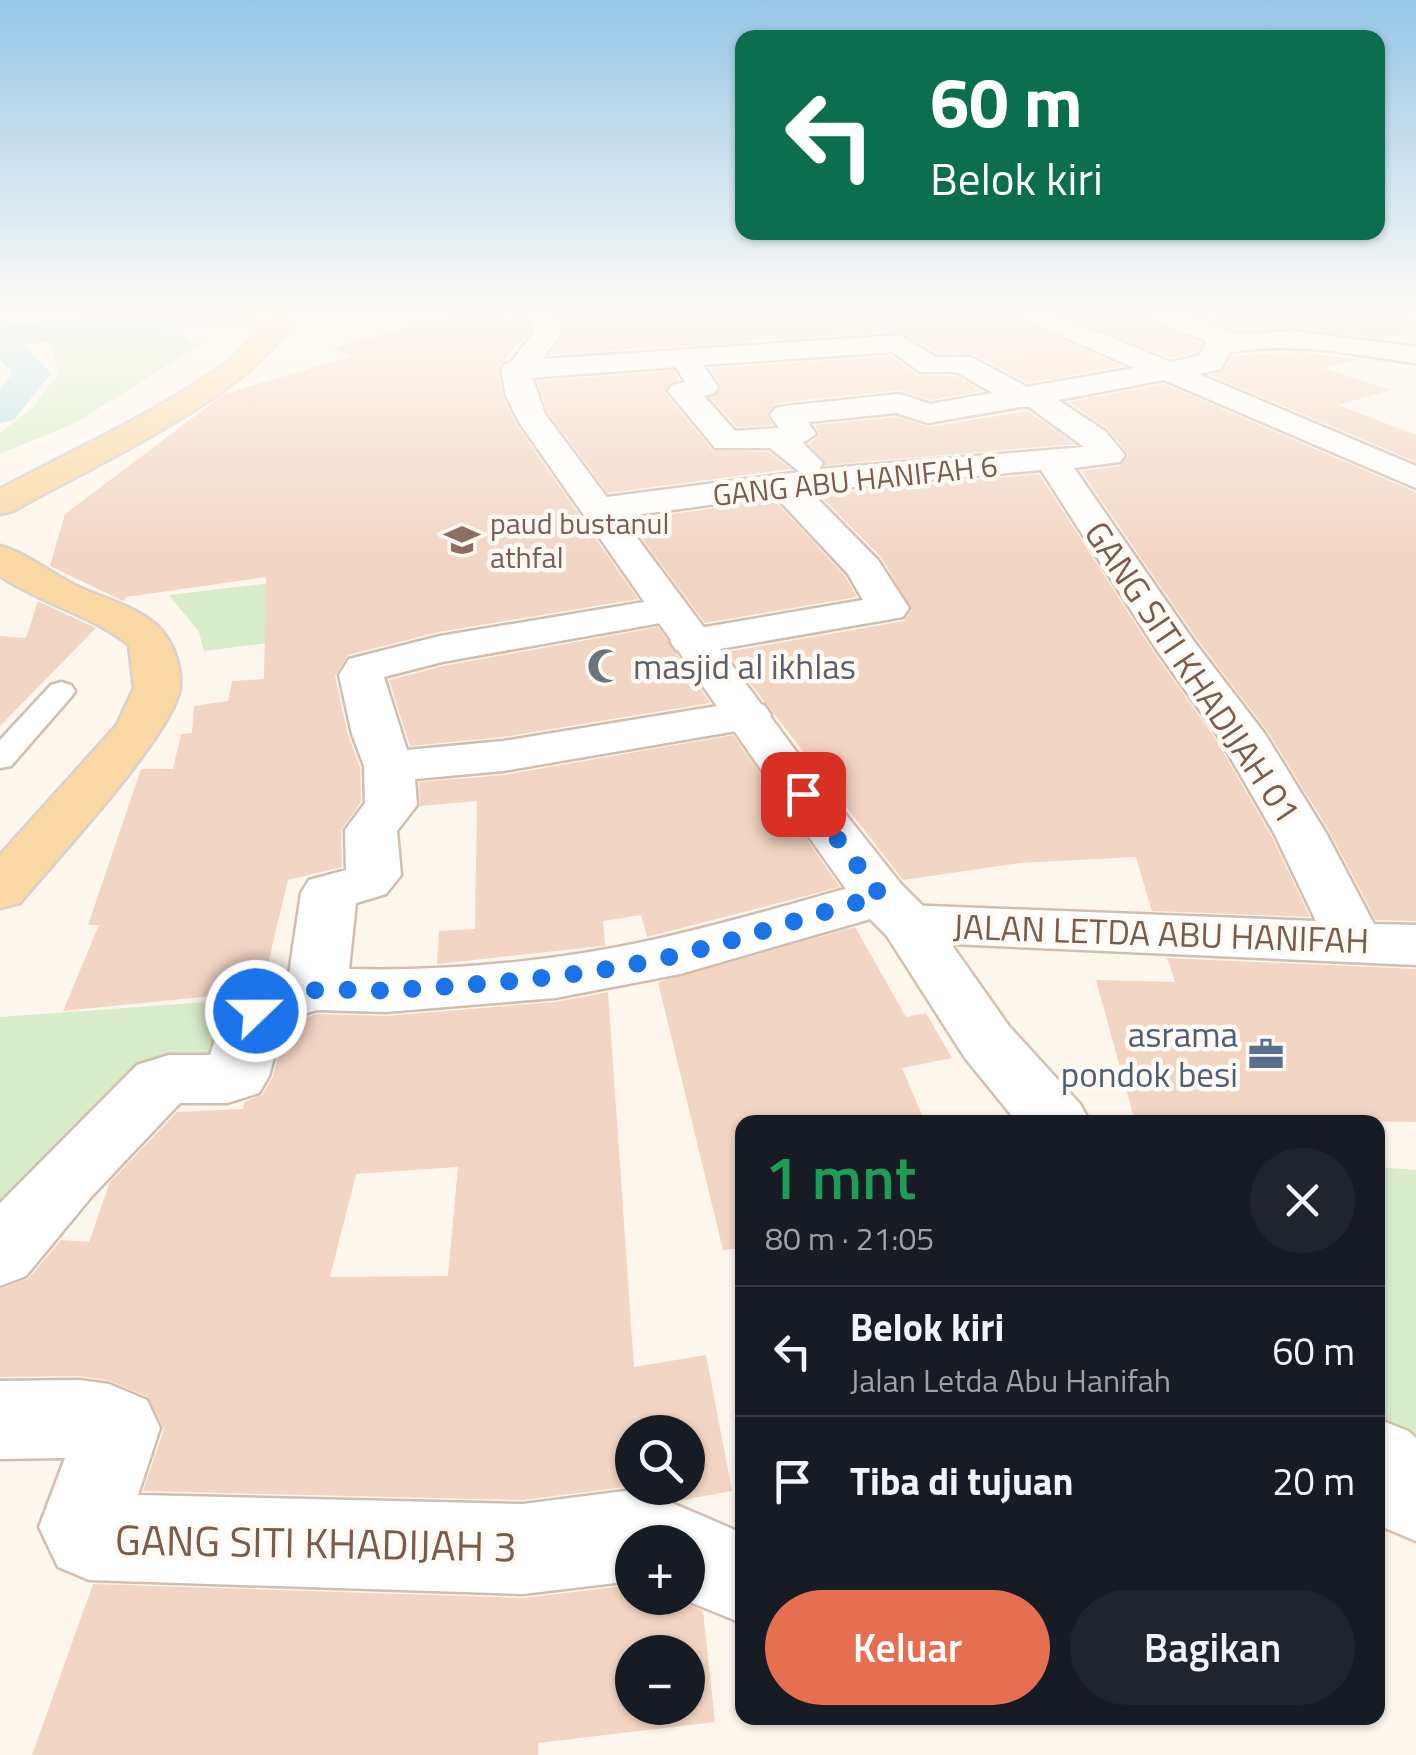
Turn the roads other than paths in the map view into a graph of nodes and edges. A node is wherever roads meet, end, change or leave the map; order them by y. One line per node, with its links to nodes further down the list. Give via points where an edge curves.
1 (196, 393): 12 (main road)
2 (521, 393): 13 (street, JALAN LETDA ABU HANIFAH)
3 (685, 393): 8 (street, via 726,441)
4 (1020, 393): 7 (street)
5 (1058, 393): 7 (street)
6 (1219, 393): 10 (street)
7 (1030, 398): 8 (street, via 928,414 899,403 786,415 800,434); 9 (street, GANG ABU HANIFAH 6, via 1108,452)
8 (778, 438): 11 (street)
9 (1053, 462): 11 (street, GANG ABU HANIFAH 6); 22 (street, GANG SITI KHADIJAH 01, via 1241,734)
10 (1416, 478)
11 (802, 481): 13 (street, GANG ABU HANIFAH 6); 15 (street, via 888,608)
12 (0, 503)
13 (598, 508): 15 (street, JALAN LETDA ABU HANIFAH)
14 (0, 558): 20 (main road, via 42,586 130,625 153,649 157,688 138,730)
15 (679, 626): 17 (street, JALAN LETDA ABU HANIFAH); 19 (street, via 440,649 365,668 376,734)
16 (61, 691): 18 (lane)
17 (748, 715): 19 (street, via 503,756); 21 (street, JALAN LETDA ABU HANIFAH)
18 (0, 759)
19 (389, 766): 24 (street, via 391,806 371,830 374,875 329,894)
20 (0, 890)
21 (894, 910): 22 (street, JALAN LETDA ABU HANIFAH); 24 (street, via 555,977 385,991); 25 (street, JALAN LETDA ABU HANIFAH, via 988,1042)
22 (1354, 940): 23 (street, JALAN LETDA ABU HANIFAH)
23 (1416, 945)
24 (317, 989): 26 (street, via 259,1005 234,1078 160,1082)
25 (1050, 1115)
26 (0, 1254)
27 (0, 1420): 28 (street, GANG SITI KHADIJAH 3, via 94,1420 118,1428 82,1527 104,1539 523,1549)
28 (615, 1536)
29 (705, 1563): 30 (street)
30 (735, 1575)

